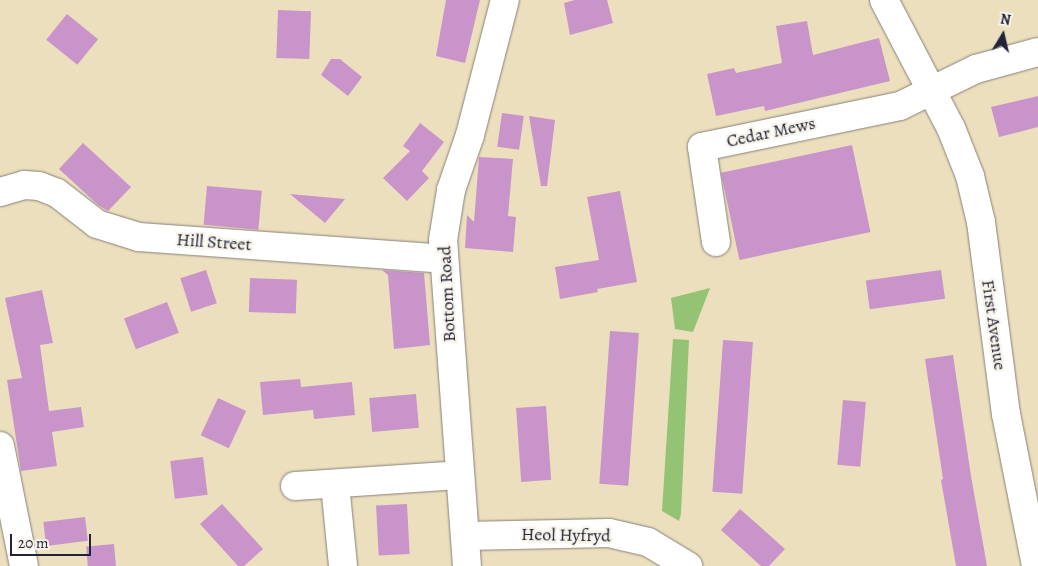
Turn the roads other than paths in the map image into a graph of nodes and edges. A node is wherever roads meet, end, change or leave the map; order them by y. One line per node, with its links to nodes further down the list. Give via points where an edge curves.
1 (505, 0): 7 (street, Bottom Road, via 470,135 451,190)
2 (884, 0): 4 (street, First Avenue)
3 (1038, 52): 4 (street, via 976,69)
4 (932, 91): 6 (street, Cedar Mews, via 900,106 702,146); 12 (street, First Avenue, via 970,176 981,222 1006,414)
5 (0, 192): 7 (street, Hill Street, via 24,185 39,186 57,193 97,224 139,236)
6 (716, 242)
7 (443, 259): 9 (street, Bottom Road)
8 (0, 446): 14 (street)
9 (460, 475): 10 (street); 13 (street, Bottom Road)
10 (335, 484): 11 (street); 15 (street)
11 (294, 486)
12 (1032, 510): 18 (street, First Avenue)
13 (466, 536): 16 (street, Bottom Road); 17 (street, Heol Hyfryd, via 609,534 648,542)
14 (24, 566)
15 (343, 566)
16 (467, 566)
17 (688, 566)
18 (1036, 566)

